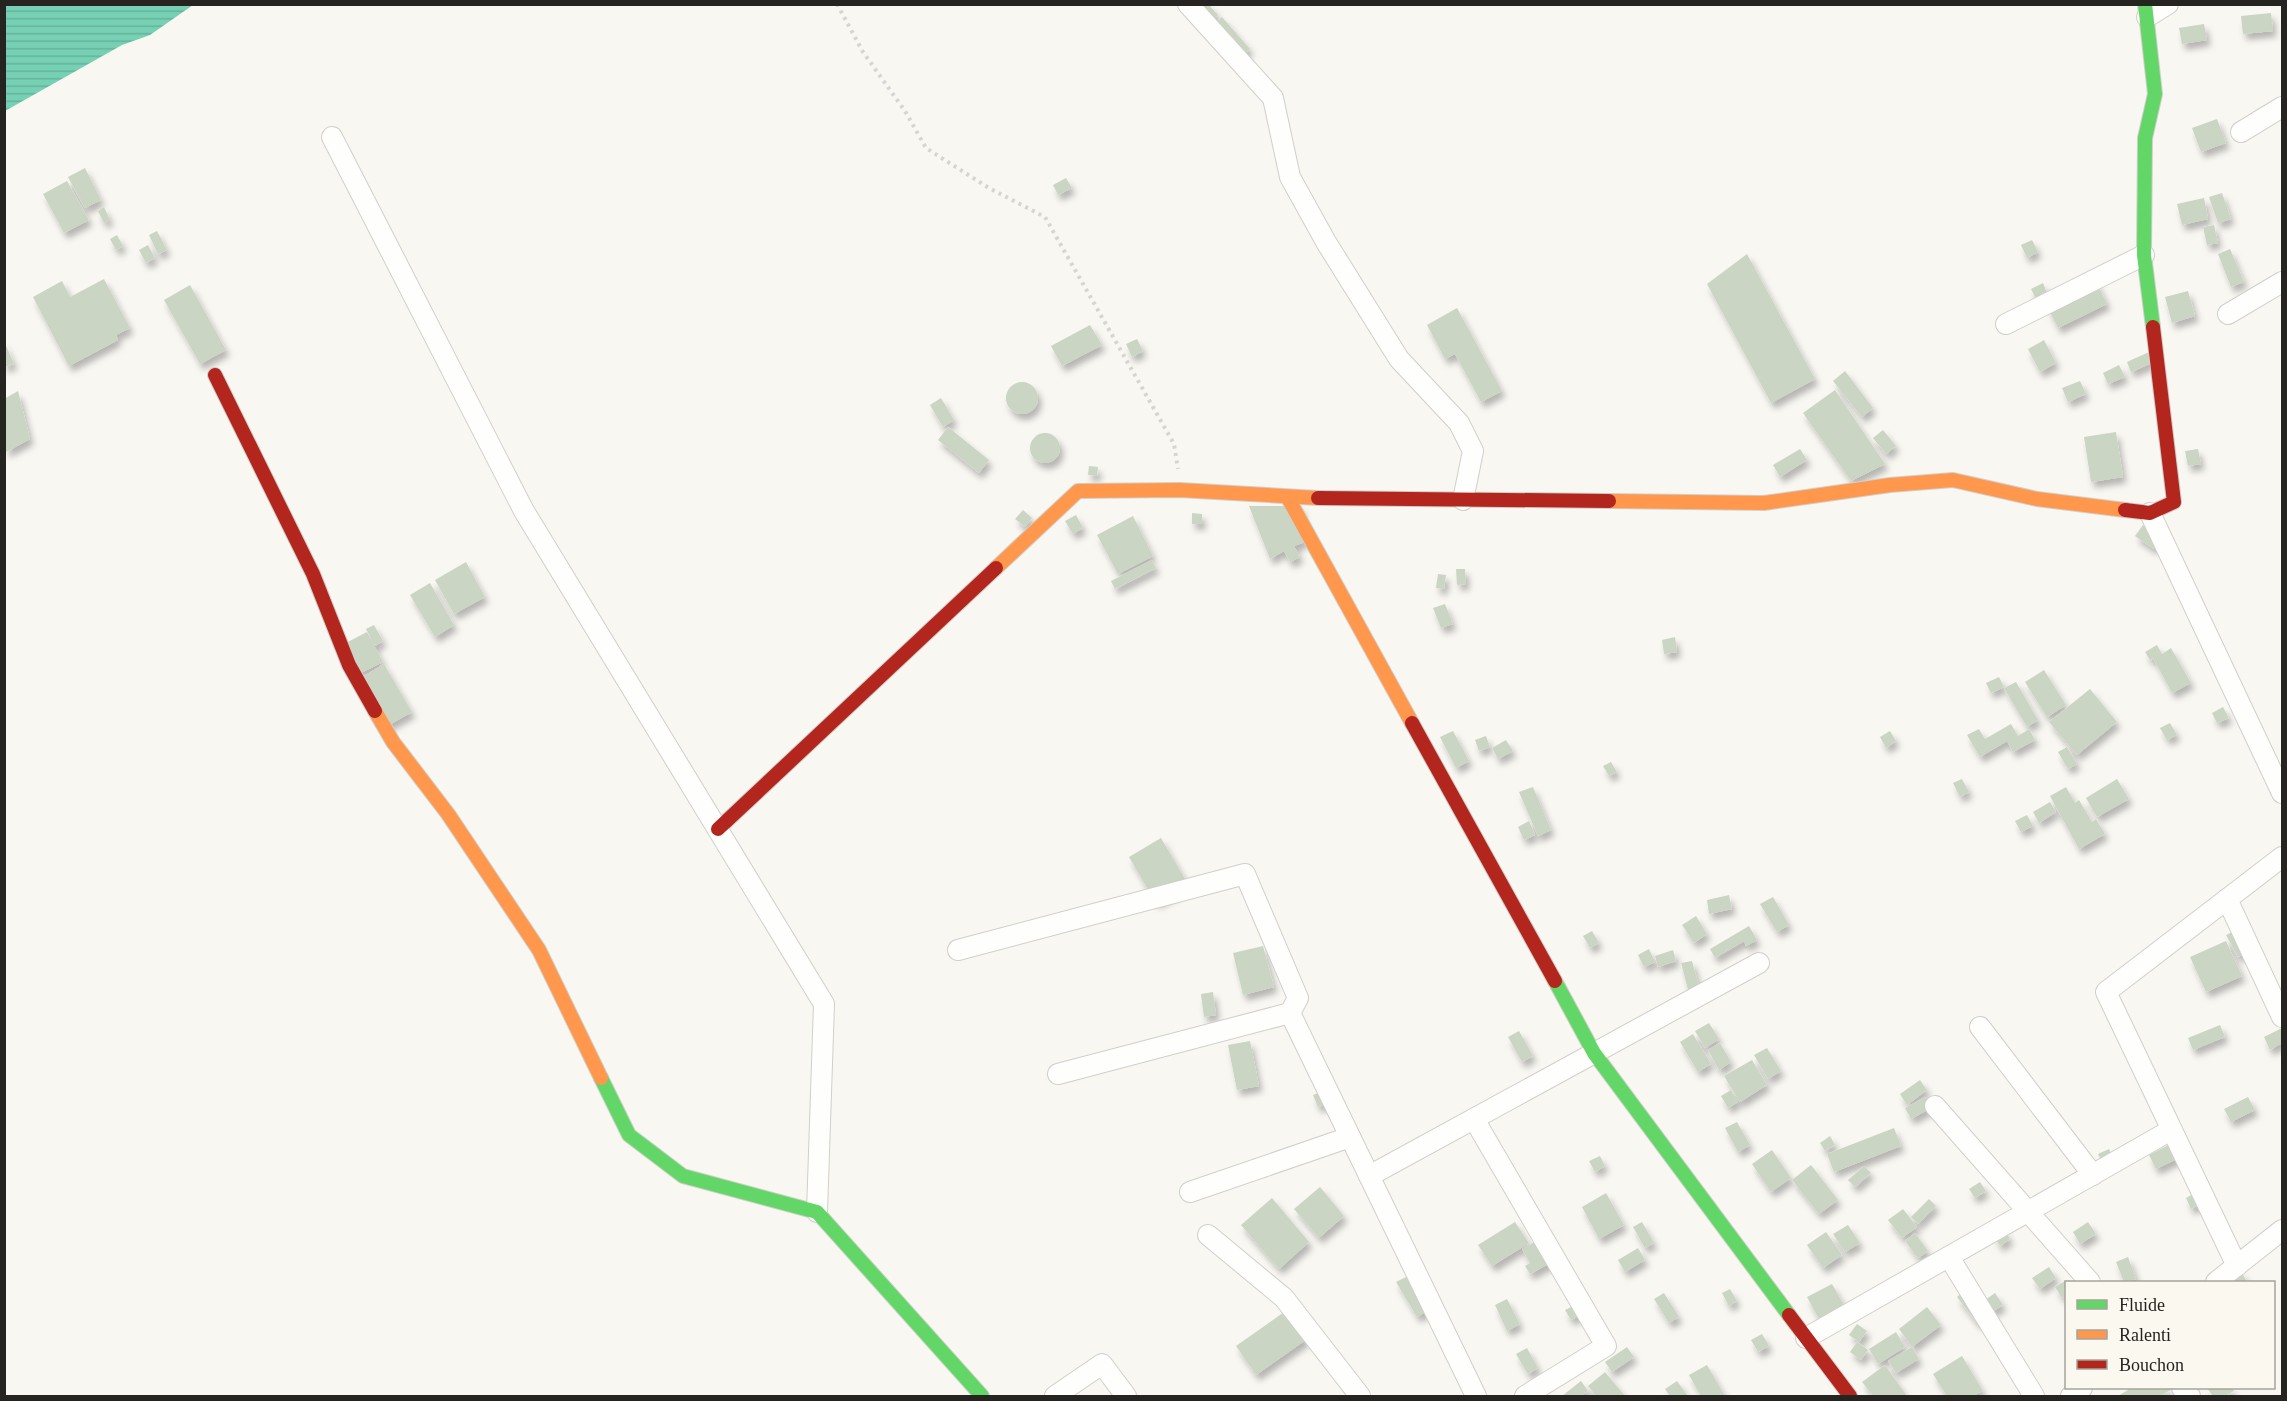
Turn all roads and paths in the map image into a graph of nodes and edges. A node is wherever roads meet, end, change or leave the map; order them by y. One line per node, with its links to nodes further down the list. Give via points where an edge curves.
1 (837, 4): 13 (path, via 863,52 906,111 926,148 1045,217 1174,444)
2 (1188, 4): 15 (street, via 1273,98 1290,177 1326,242 1399,359 1459,423 1473,451)
3 (2168, 4): 4 (street)
4 (2146, 11): 8 (street, via 2155,94 2145,138)
5 (2283, 107): 6 (street)
6 (2241, 132)
7 (332, 137): 18 (street, via 524,511)
8 (2144, 255): 11 (street); 16 (street, via 2174,501)
9 (2283, 282): 10 (street)
10 (2228, 314)
11 (2006, 324)
12 (215, 375): 35 (street, via 313,574 349,665 393,742 448,814 539,950 629,1136 683,1176)
13 (1180, 490): 14 (street); 18 (street, via 1078,491)
14 (1288, 498): 15 (street); 26 (street)
15 (1463, 500): 16 (street, via 1764,503 1953,480 2037,499)
16 (2150, 513): 17 (street)
17 (2283, 793)
18 (718, 829): 35 (street, via 824,1004)
19 (2283, 857): 20 (street)
20 (2228, 899): 24 (street); 30 (street, via 2106,992)
21 (958, 950): 23 (street, via 1245,874 1298,998)
22 (1759, 963): 26 (street)
23 (1290, 1013): 27 (street); 31 (street)
24 (2283, 1017)
25 (1980, 1027): 32 (street)
26 (1594, 1053): 29 (street); 43 (street)
27 (1058, 1074)
28 (1935, 1106): 36 (street)
29 (1473, 1119): 33 (street); 49 (street, via 1606,1346)
30 (2171, 1130): 32 (street); 40 (street)
31 (1350, 1137): 33 (street); 34 (street)
32 (2093, 1175): 36 (street)
33 (1369, 1176): 48 (street)
34 (1190, 1192)
35 (817, 1212): 44 (street)
36 (2028, 1212): 39 (street); 41 (street)
37 (2283, 1230): 40 (street)
38 (1208, 1235): 47 (street, via 1284,1298)
39 (1949, 1257): 43 (street); 51 (street)
40 (2237, 1266): 42 (street)
41 (2089, 1281)
42 (2217, 1281)
43 (1806, 1338): 50 (street)
44 (982, 1396)
45 (1055, 1396): 46 (street, via 1102,1364)
46 (1126, 1396)
47 (1360, 1396)
48 (1476, 1396)
49 (1525, 1396)
50 (1850, 1396)
51 (2034, 1396)

